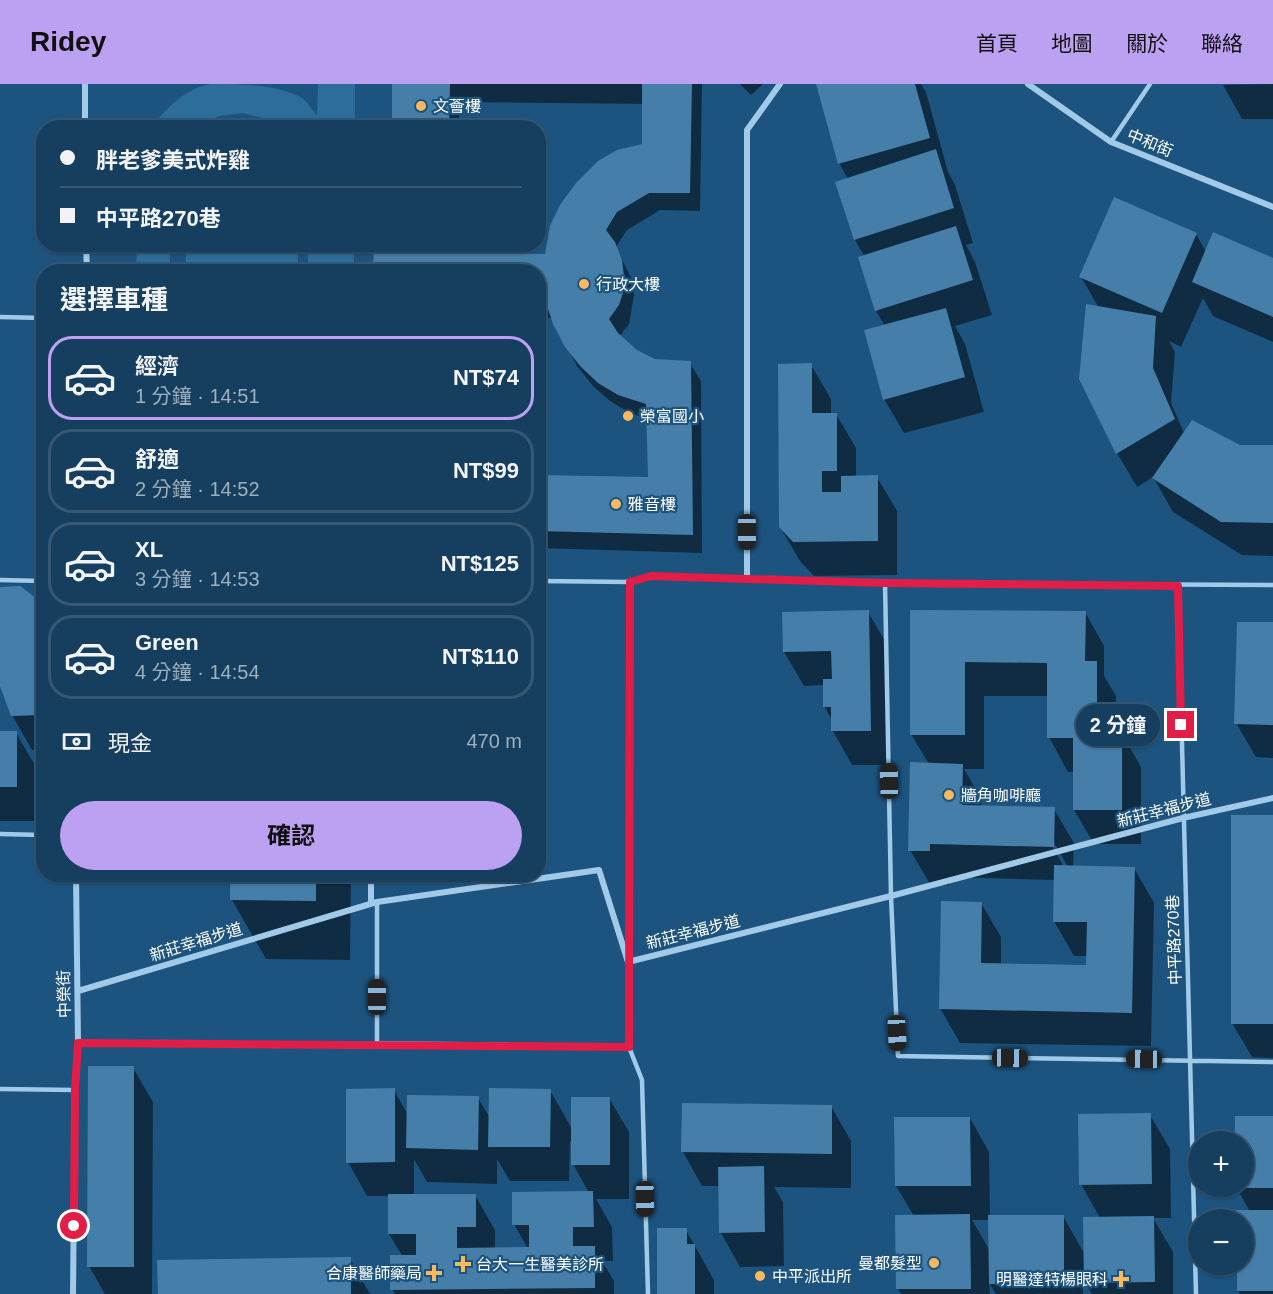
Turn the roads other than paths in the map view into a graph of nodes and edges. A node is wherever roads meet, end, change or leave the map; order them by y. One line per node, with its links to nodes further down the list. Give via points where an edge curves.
1 (85, 84): 5 (street)
2 (780, 84): 10 (street, via 747,130)
3 (1028, 84): 6 (street, 中和街)
4 (1150, 84): 6 (lane)
5 (85, 120)
6 (1111, 142): 7 (street, 中和街)
7 (1273, 207)
8 (0, 317): 9 (lane)
9 (36, 318)
10 (747, 579): 14 (lane, via 651,576); 15 (lane)
11 (0, 580): 12 (lane)
12 (36, 581)
13 (546, 581): 14 (lane)
14 (630, 582): 28 (lane)
15 (885, 583): 17 (lane); 26 (lane)
16 (1273, 585): 17 (lane)
17 (1178, 586): 19 (lane, 中平路270巷)
18 (1273, 798): 19 (street, 新莊幸福步道)
19 (1183, 818): 26 (street, 新莊幸福步道); 33 (lane, 中平路270巷)
20 (0, 834): 21 (lane)
21 (36, 835)
22 (546, 878): 28 (street, 新莊幸福步道, via 599,870)
23 (76, 882): 29 (street, 中榮街)
24 (372, 882): 27 (street)
25 (517, 882): 27 (street, 新莊幸福步道)
26 (891, 896): 28 (street, 新莊幸福步道); 33 (lane, via 898,1056)
27 (374, 903): 29 (street, 新莊幸福步道); 31 (lane)
28 (628, 962): 32 (lane)
29 (78, 991): 30 (street, 中榮街)
30 (78, 1043): 31 (lane); 36 (street, 中榮街)
31 (377, 1044): 32 (street)
32 (629, 1047): 38 (lane, via 642,1080)
33 (1189, 1060): 34 (lane); 39 (lane, 中平路270巷)
34 (1273, 1062)
35 (0, 1089): 36 (lane)
36 (75, 1090): 37 (street, 中榮街)
37 (73, 1294)
38 (648, 1294)
39 (1196, 1294)

